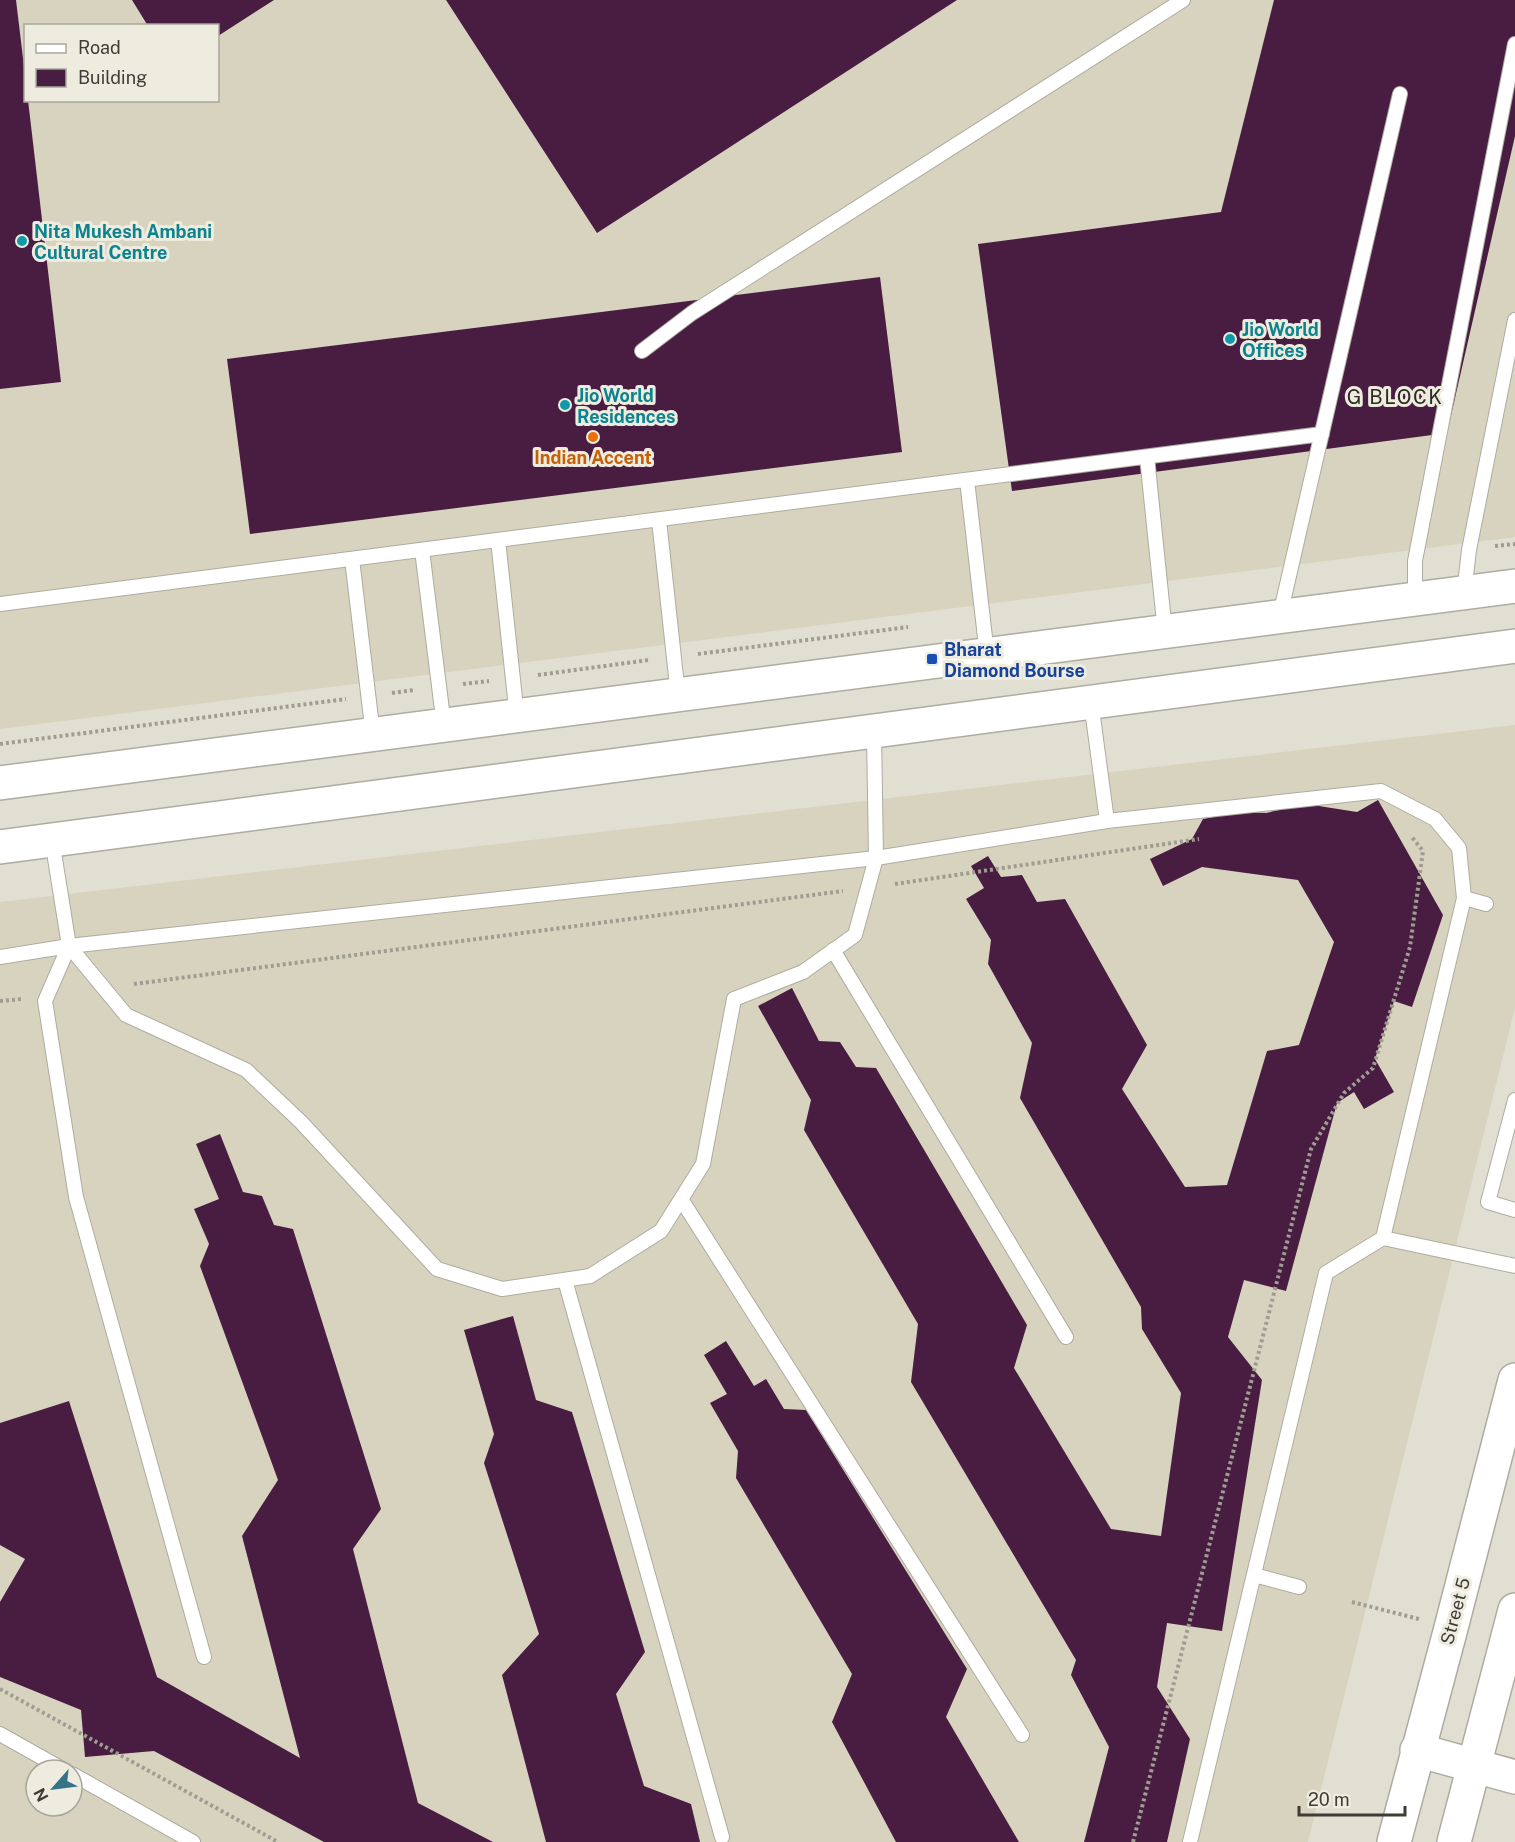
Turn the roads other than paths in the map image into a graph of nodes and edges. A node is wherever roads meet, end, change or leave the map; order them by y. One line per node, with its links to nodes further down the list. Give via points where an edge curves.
1 (1183, 0): 5 (lane, via 692,313)
2 (1515, 45): 15 (lane, via 1415,561)
3 (1400, 94): 6 (lane)
4 (1515, 320): 14 (lane)
5 (642, 351)
6 (1322, 434): 7 (lane); 17 (lane)
7 (1147, 457): 8 (lane); 18 (lane)
8 (967, 480): 9 (lane); 20 (lane)
9 (659, 520): 10 (lane); 21 (lane)
10 (498, 540): 11 (lane); 23 (lane)
11 (422, 550): 12 (lane); 24 (lane)
12 (352, 559): 16 (lane); 26 (lane)
13 (1515, 586): 14 (main road)
14 (1464, 593): 15 (main road)
15 (1415, 600): 17 (main road)
16 (0, 604)
17 (1280, 617): 18 (main road)
18 (1165, 632): 20 (main road)
19 (1515, 646): 22 (main road)
20 (987, 655): 21 (main road)
21 (678, 695): 23 (main road)
22 (1091, 702): 25 (main road); 28 (lane)
23 (518, 717): 24 (main road)
24 (444, 726): 26 (main road)
25 (873, 731): 29 (main road); 31 (lane)
26 (373, 735): 27 (main road)
27 (0, 783)
28 (1107, 821): 31 (lane); 32 (lane, via 1381,791 1434,819 1459,848)
29 (52, 840): 30 (main road); 34 (lane)
30 (0, 847)
31 (876, 858): 34 (lane); 35 (lane, via 855,935)
32 (1464, 898): 33 (lane); 40 (lane)
33 (1486, 904)
34 (69, 946): 36 (lane); 42 (lane, via 126,1015 246,1070 301,1122 437,1269 502,1289); 48 (lane, via 45,1001 76,1197)
35 (833, 950): 38 (lane, via 803,972 735,999 703,1164); 43 (lane)
36 (0, 957)
37 (1515, 1100): 39 (lane, via 1488,1202)
38 (681, 1199): 42 (lane, via 661,1231 590,1276); 50 (lane)
39 (1515, 1210)
40 (1383, 1238): 41 (lane); 45 (lane, via 1326,1273)
41 (1515, 1266)
42 (565, 1280): 56 (lane)
43 (1066, 1337)
44 (1515, 1380): 51 (main road, Street 5)
45 (1254, 1575): 46 (lane); 58 (lane)
46 (1299, 1587)
47 (1515, 1610): 53 (main road)
48 (204, 1657)
49 (0, 1734): 52 (lane)
50 (1022, 1735)
51 (1418, 1750): 53 (main road); 59 (main road, Street 5)
52 (43, 1758)
53 (1474, 1766): 54 (main road); 60 (main road)
54 (1515, 1777)
55 (84, 1781): 57 (lane)
56 (722, 1837)
57 (193, 1842)
58 (1190, 1842)
59 (1394, 1842)
60 (1454, 1842)

